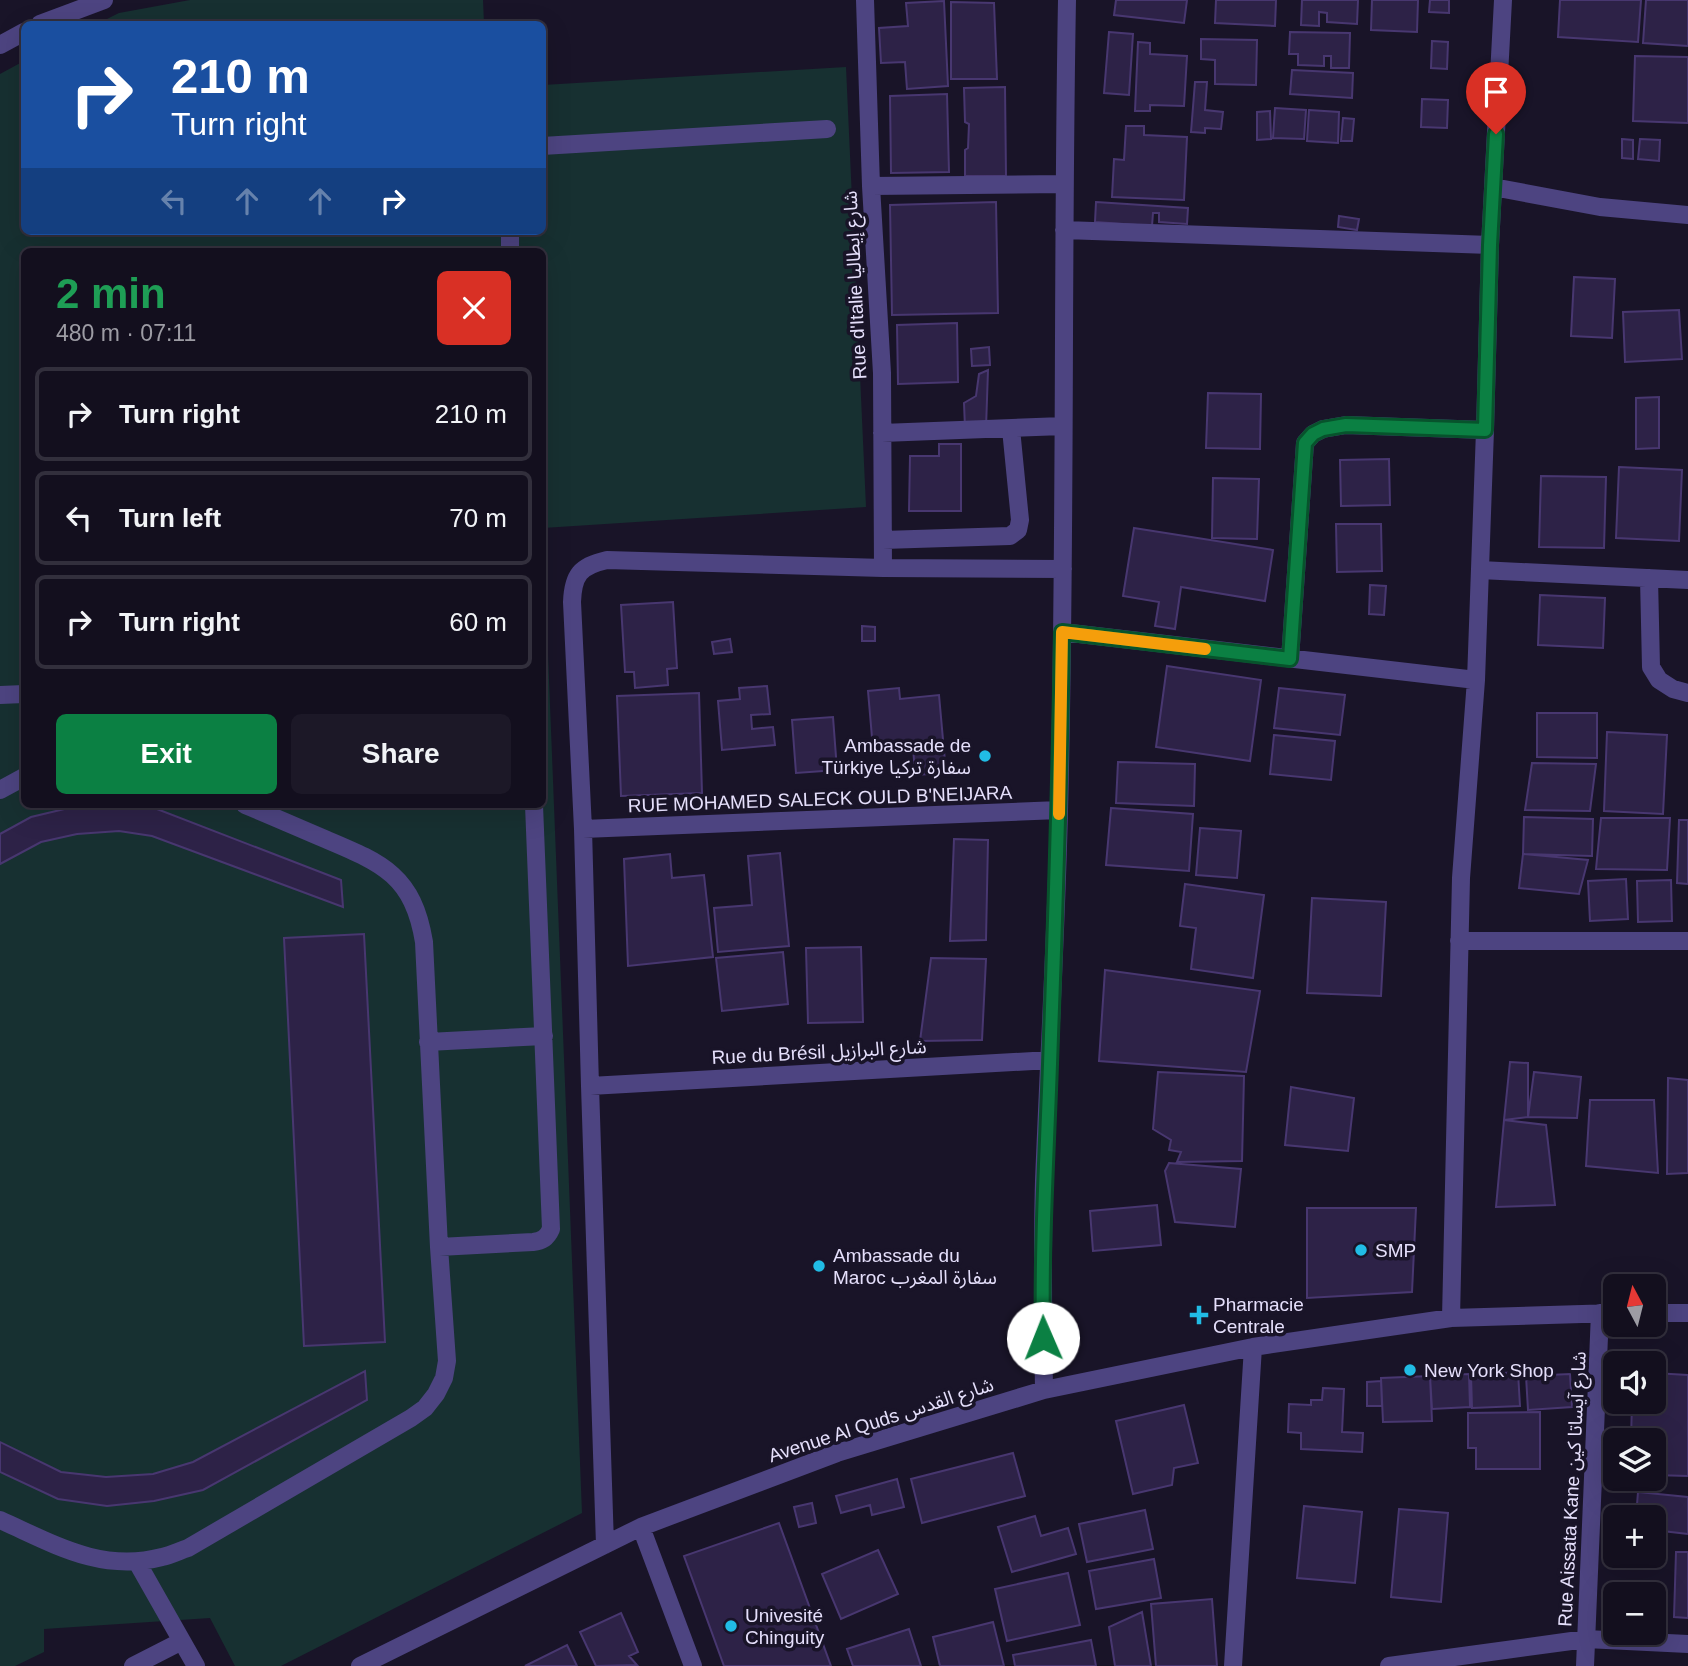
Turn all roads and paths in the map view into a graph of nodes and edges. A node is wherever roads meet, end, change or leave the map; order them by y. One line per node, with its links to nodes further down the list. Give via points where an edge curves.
1 (104, 0): 5 (street)
2 (864, 0): 11 (street, Rue d'Italie شارع إيطاليا)
3 (1067, 0): 10 (street)
4 (1503, 0): 12 (street)
5 (48, 21)
6 (21, 34): 7 (street)
7 (0, 45)
8 (827, 129): 9 (street)
9 (546, 146)
10 (1064, 184): 11 (street); 14 (street)
11 (871, 186): 19 (street, Rue d'Italie شارع إيطاليا)
12 (1493, 187): 13 (street, via 1600,207); 15 (street)
13 (1688, 215)
14 (1064, 230): 15 (street); 16 (street)
15 (1490, 245): 18 (street)
16 (1063, 426): 17 (street); 22 (street)
17 (1011, 429): 19 (street); 20 (street, via 1018,530 1010,536)
18 (1485, 430): 23 (street); 27 (street, via 1346,425 1323,429 1305,443)
19 (882, 433): 20 (street, Rue d'Italie شارع إيطاليا)
20 (883, 540): 21 (street, Rue d'Italie شارع إيطاليا)
21 (883, 568): 22 (street); 37 (street, via 607,560 580,571 572,602)
22 (1063, 569): 26 (street)
23 (1480, 570): 24 (street); 28 (street)
24 (1649, 578): 25 (street); 29 (street, via 1651,667 1659,680)
25 (1688, 580)
26 (1062, 632): 27 (street); 36 (street)
27 (1290, 659): 28 (street)
28 (1476, 680): 38 (street)
29 (1688, 692)
30 (21, 694): 31 (street)
31 (0, 695)
32 (21, 779): 33 (street)
33 (0, 790)
34 (252, 808): 41 (street, via 365,856 400,882 412,900 424,942)
35 (534, 808): 40 (street)
36 (1059, 810): 37 (street, RUE MOHAMED SALECK OULD B'NEIJARA); 42 (street)
37 (583, 830): 43 (street)
38 (1459, 941): 39 (street); 48 (street)
39 (1688, 941)
40 (544, 1036): 41 (street); 44 (street, via 551,1229 541,1241)
41 (428, 1042): 44 (street)
42 (1050, 1060): 43 (street, Rue du Brésil شارع البرازيل); 51 (street, via 1044,1182)
43 (590, 1086): 54 (street)
44 (439, 1247): 55 (street, via 447,1361 436,1394 425,1408 188,1548)
45 (1603, 1313): 48 (street, Avenue Al Quds شارع القدس)
46 (1666, 1313): 47 (street)
47 (1688, 1313)
48 (1451, 1318): 50 (street, Avenue Al Quds شارع القدس)
49 (1606, 1337): 56 (street, Rue Aissata Kane شارع آيساتا كين)
50 (1253, 1347): 51 (street, Avenue Al Quds شارع القدس); 63 (street)
51 (1044, 1390): 53 (street, Avenue Al Quds شارع القدس, via 837,1453)
52 (0, 1520): 55 (street, via 83,1557)
53 (641, 1527): 54 (street, Avenue Al Quds شارع القدس); 62 (street)
54 (605, 1545): 61 (street, Avenue Al Quds شارع القدس)
55 (137, 1562): 57 (street)
56 (1586, 1639): 58 (street); 64 (street); 65 (street, Rue Aissata Kane شارع آيساتا كين)
57 (182, 1641): 59 (street); 60 (street)
58 (1688, 1644)
59 (133, 1666)
60 (196, 1666)
61 (360, 1666)
62 (693, 1666)
63 (1233, 1666)
64 (1389, 1666)
65 (1585, 1666)

